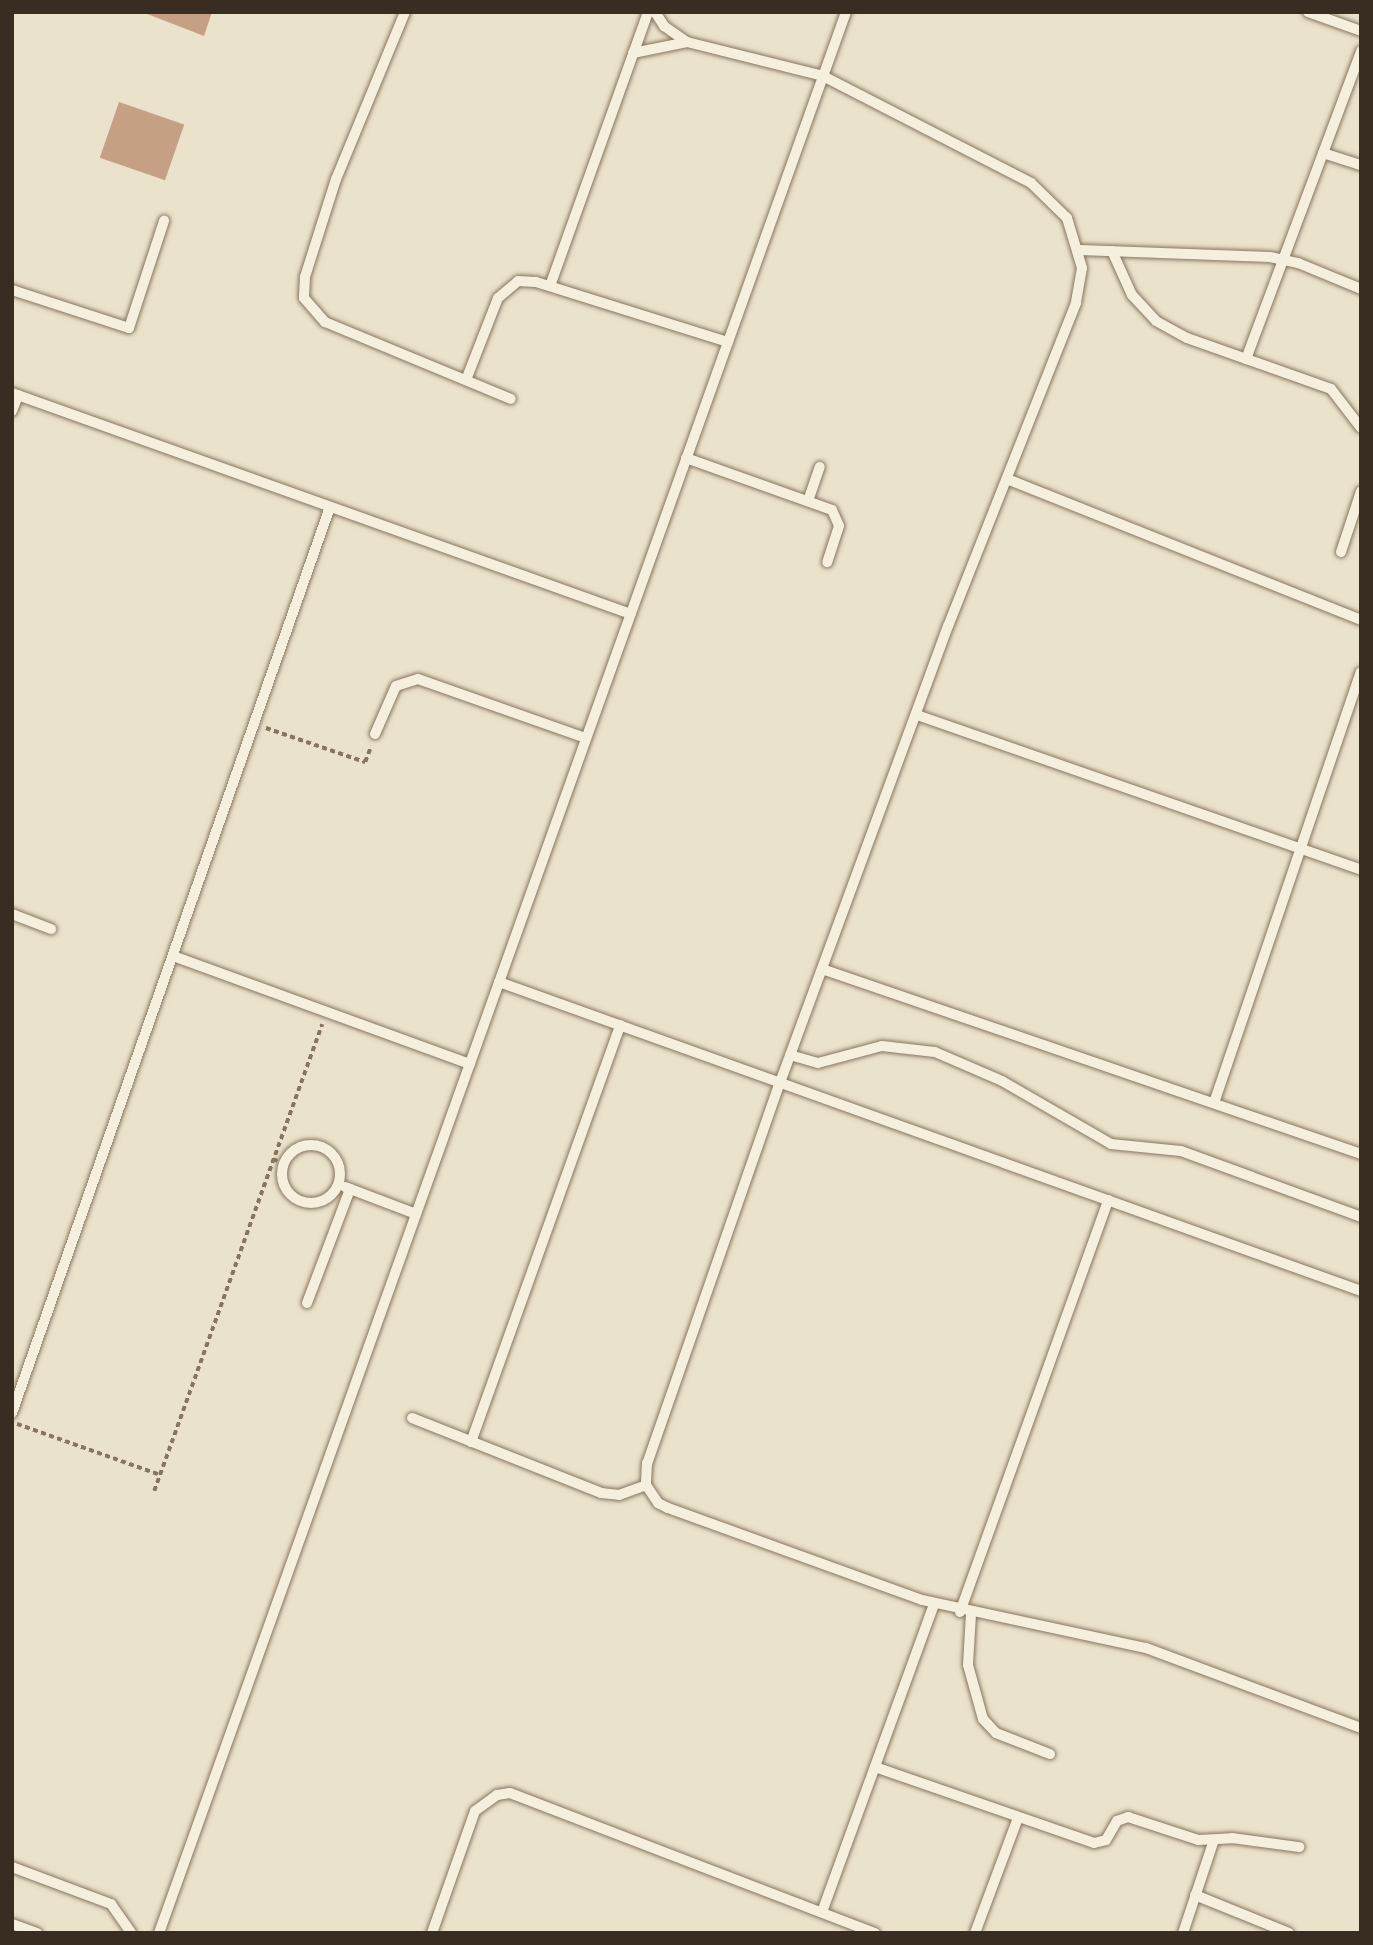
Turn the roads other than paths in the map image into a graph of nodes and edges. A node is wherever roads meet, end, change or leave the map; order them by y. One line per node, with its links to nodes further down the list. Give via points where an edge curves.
1 (405, 12): 22 (lane, via 336,179 305,277 304,298 326,322)
2 (648, 12): 9 (lane)
3 (655, 12): 7 (lane, via 664,26)
4 (846, 12): 10 (lane)
5 (1308, 12): 6 (lane)
6 (1361, 31)
7 (687, 42): 9 (lane); 10 (lane)
8 (1361, 51): 11 (lane)
9 (632, 53): 17 (lane)
10 (822, 76): 14 (lane, via 1031,183 1058,205); 20 (lane)
11 (1323, 153): 12 (lane); 16 (lane)
12 (1361, 165)
13 (163, 221): 19 (lane, via 129,328)
14 (1080, 250): 15 (lane); 29 (lane, via 1076,303)
15 (1112, 251): 16 (lane); 21 (lane, via 1132,295 1156,321 1187,338)
16 (1283, 259): 18 (lane); 21 (lane)
17 (550, 286): 20 (lane); 22 (lane, via 527,280 503,290)
18 (1361, 289)
19 (12, 290)
20 (728, 342): 27 (lane)
21 (1246, 359): 26 (lane, via 1331,389)
22 (466, 380): 24 (lane)
23 (15, 394): 25 (lane); 32 (lane)
24 (510, 399)
25 (12, 411)
26 (1361, 428)
27 (686, 458): 31 (lane); 35 (lane)
28 (820, 467): 31 (lane)
29 (1007, 479): 36 (lane); 38 (lane)
30 (1361, 491): 33 (lane)
31 (808, 501): 34 (lane, via 838,517)
32 (330, 507): 35 (lane); 45 (lane)
33 (1341, 552)
34 (827, 562)
35 (631, 614): 40 (lane)
36 (1361, 620)
37 (1361, 672): 41 (lane)
38 (918, 715): 41 (lane); 46 (lane)
39 (375, 734): 40 (lane, via 396,686 418,679)
40 (586, 738): 47 (lane)
41 (1301, 848): 42 (lane); 52 (lane)
42 (1361, 870)
43 (12, 914): 44 (lane)
44 (51, 929)
45 (173, 956): 50 (lane); 61 (lane)
46 (822, 969): 49 (lane); 52 (lane)
47 (499, 982): 48 (lane); 50 (lane)
48 (620, 1025): 51 (lane); 63 (lane)
49 (790, 1055): 51 (lane); 58 (lane, via 818,1063 882,1046 922,1048 1002,1082 1111,1144 1181,1151)
50 (470, 1064): 57 (lane)
51 (780, 1082): 56 (lane); 64 (lane, via 647,1463)
52 (1214, 1103): 53 (lane)
53 (1361, 1154)
54 (338, 1185): 54 (lane, via 330,1195 306,1202 285,1188 278,1161 302,1146 315,1145 336,1159); 55 (lane)
55 (350, 1189): 57 (lane); 60 (lane)
56 (1108, 1200): 59 (lane); 66 (lane)
57 (416, 1214): 80 (lane)
58 (1361, 1217)
59 (1361, 1291)
60 (307, 1303)
61 (12, 1413)
62 (412, 1418): 63 (lane)
63 (471, 1442): 64 (lane, via 601,1493 629,1493)
64 (646, 1485): 65 (lane, via 658,1503 668,1508)
65 (934, 1605): 66 (lane); 70 (lane)
66 (960, 1612): 67 (lane)
67 (971, 1614): 68 (lane, via 1155,1650); 69 (lane, via 968,1665 983,1719 996,1733)
68 (1361, 1728)
69 (1049, 1754)
70 (875, 1767): 71 (lane); 76 (lane)
71 (1018, 1818): 72 (lane, via 1094,1843 1106,1840 1117,1821 1128,1817 1198,1840); 83 (lane)
72 (1214, 1840): 73 (lane, via 1233,1838); 75 (lane)
73 (1299, 1847)
74 (12, 1867): 79 (lane, via 111,1904)
75 (1195, 1895): 84 (lane); 85 (lane)
76 (822, 1912): 81 (lane, via 510,1793 485,1801 475,1811); 82 (lane)
77 (12, 1924): 78 (lane)
78 (37, 1933)
79 (131, 1933)
80 (159, 1933)
81 (432, 1933)
82 (875, 1933)
83 (975, 1933)
84 (1183, 1933)
85 (1289, 1933)

